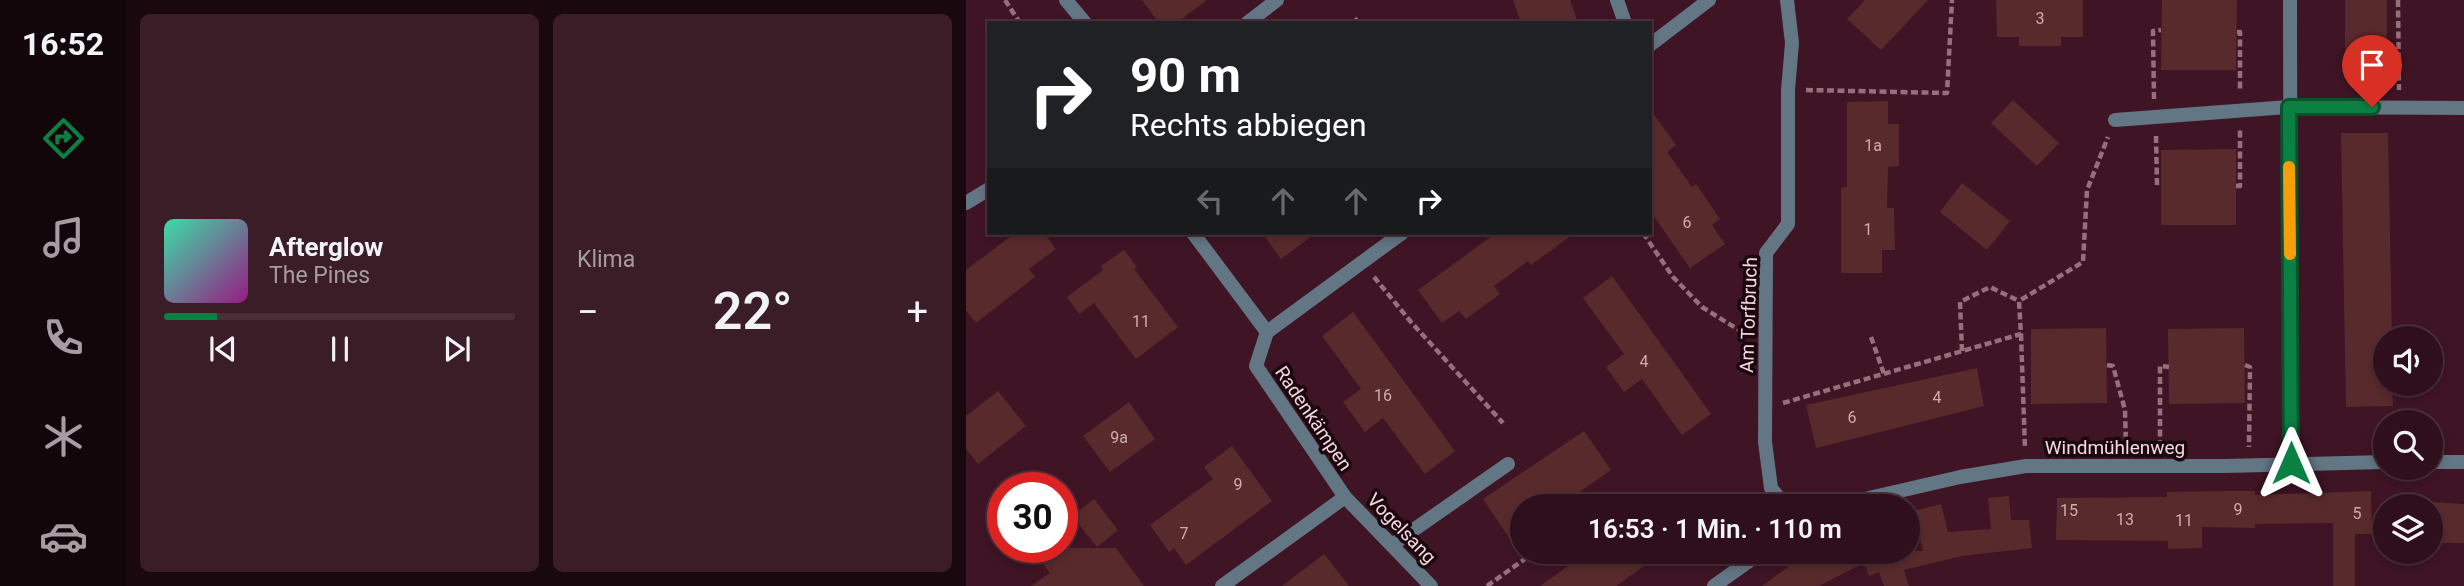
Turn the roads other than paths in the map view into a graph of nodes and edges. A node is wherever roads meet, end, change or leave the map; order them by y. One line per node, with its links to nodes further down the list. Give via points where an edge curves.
1 (1066, 0): 7 (street)
2 (1278, 0): 8 (street)
3 (1617, 0): 9 (street)
4 (1709, 0): 10 (street)
5 (1787, 0): 24 (street, Am Torfbruch, via 1792,43 1788,224 1766,253 1765,442)
6 (2290, 0): 11 (street)
7 (1083, 21)
8 (1250, 21)
9 (1624, 21)
10 (1652, 43)
11 (2289, 107): 12 (street); 13 (street); 22 (street)
12 (2464, 107)
13 (2115, 120)
14 (987, 190): 15 (street)
15 (966, 203)
16 (1195, 235): 18 (street)
17 (1399, 235): 18 (street)
18 (1267, 332): 26 (street, Radenkämpen, via 1256,366)
19 (2373, 462): 22 (street, Windmühlenweg)
20 (2443, 462): 21 (street)
21 (2464, 462)
22 (2291, 463): 25 (street, Windmühlenweg, via 2026,466)
23 (1508, 464): 27 (street)
24 (1776, 494)
25 (1886, 494)
26 (1345, 497): 27 (street, Vogelsang); 29 (street, Radenkämpen)
27 (1392, 545): 30 (street, Vogelsang)
28 (1745, 564): 31 (street)
29 (1222, 586)
30 (1431, 586)
31 (1714, 586)

